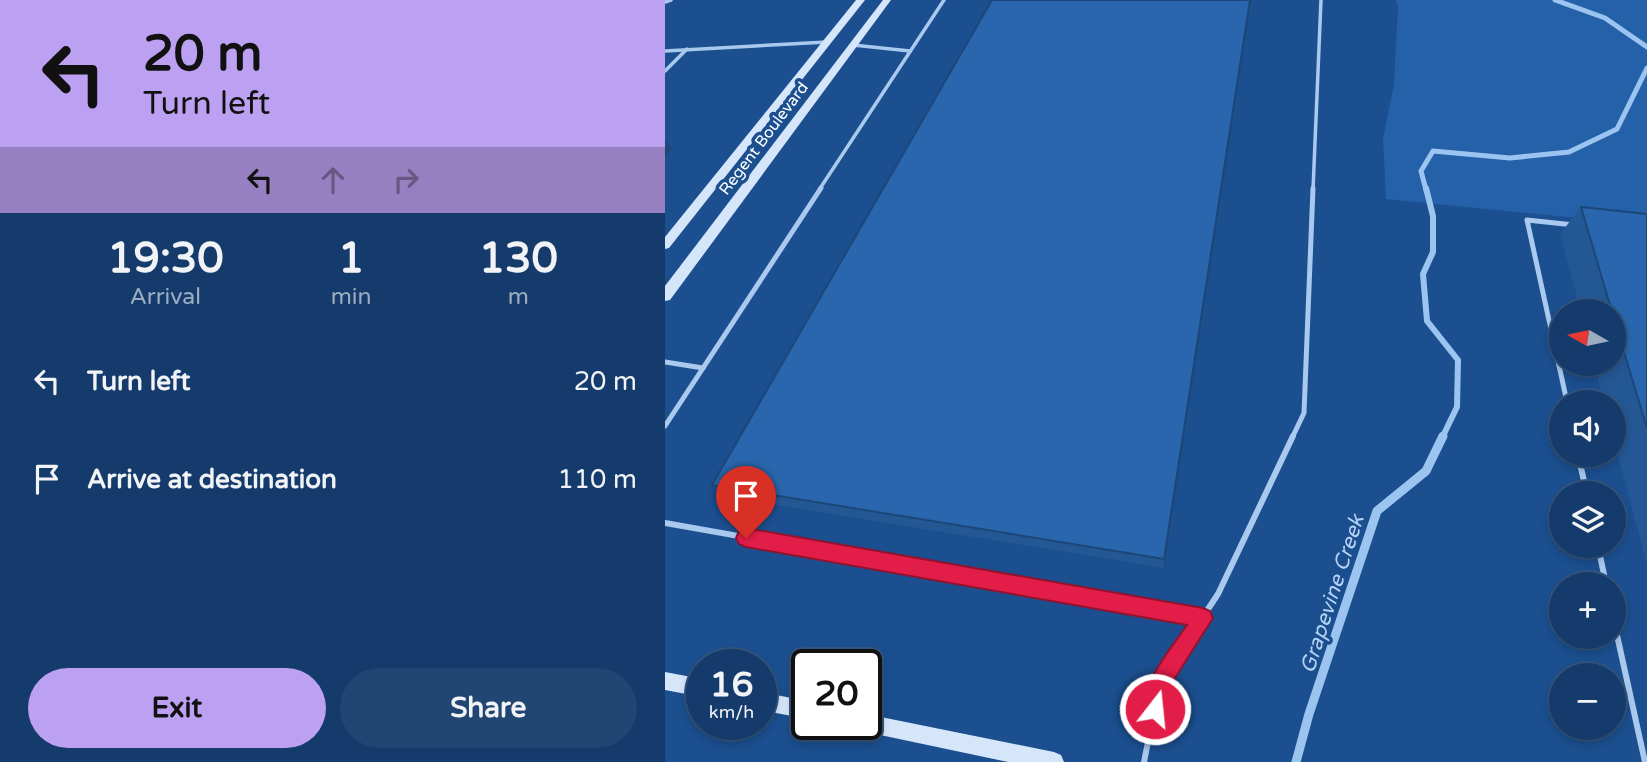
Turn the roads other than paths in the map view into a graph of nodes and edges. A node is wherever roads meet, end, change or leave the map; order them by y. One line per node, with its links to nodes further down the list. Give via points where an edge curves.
1 (671, 0): 6 (lane)
2 (861, 0): 7 (street, Regent Boulevard)
3 (887, 0): 8 (street, Regent Boulevard)
4 (944, 0): 11 (lane)
5 (1321, 0): 21 (lane, via 1304,413 1219,594)
6 (665, 2)
7 (827, 42): 9 (lane); 14 (street, Regent Boulevard)
8 (853, 44): 11 (lane); 15 (street, Regent Boulevard)
9 (687, 49): 10 (lane); 12 (lane)
10 (665, 51)
11 (911, 51): 17 (lane)
12 (665, 71)
13 (1580, 226): 18 (lane, via 1527,220)
14 (665, 245)
15 (665, 296)
16 (665, 362): 17 (lane)
17 (703, 368): 19 (lane)
18 (1564, 390)
19 (665, 426)
20 (665, 523): 21 (lane)
21 (1203, 618): 27 (lane, via 1160,682)
22 (1620, 649): 28 (lane)
23 (665, 681): 24 (street)
24 (686, 685)
25 (882, 726): 26 (street)
26 (1054, 762)
27 (1144, 762)
28 (1645, 762)

